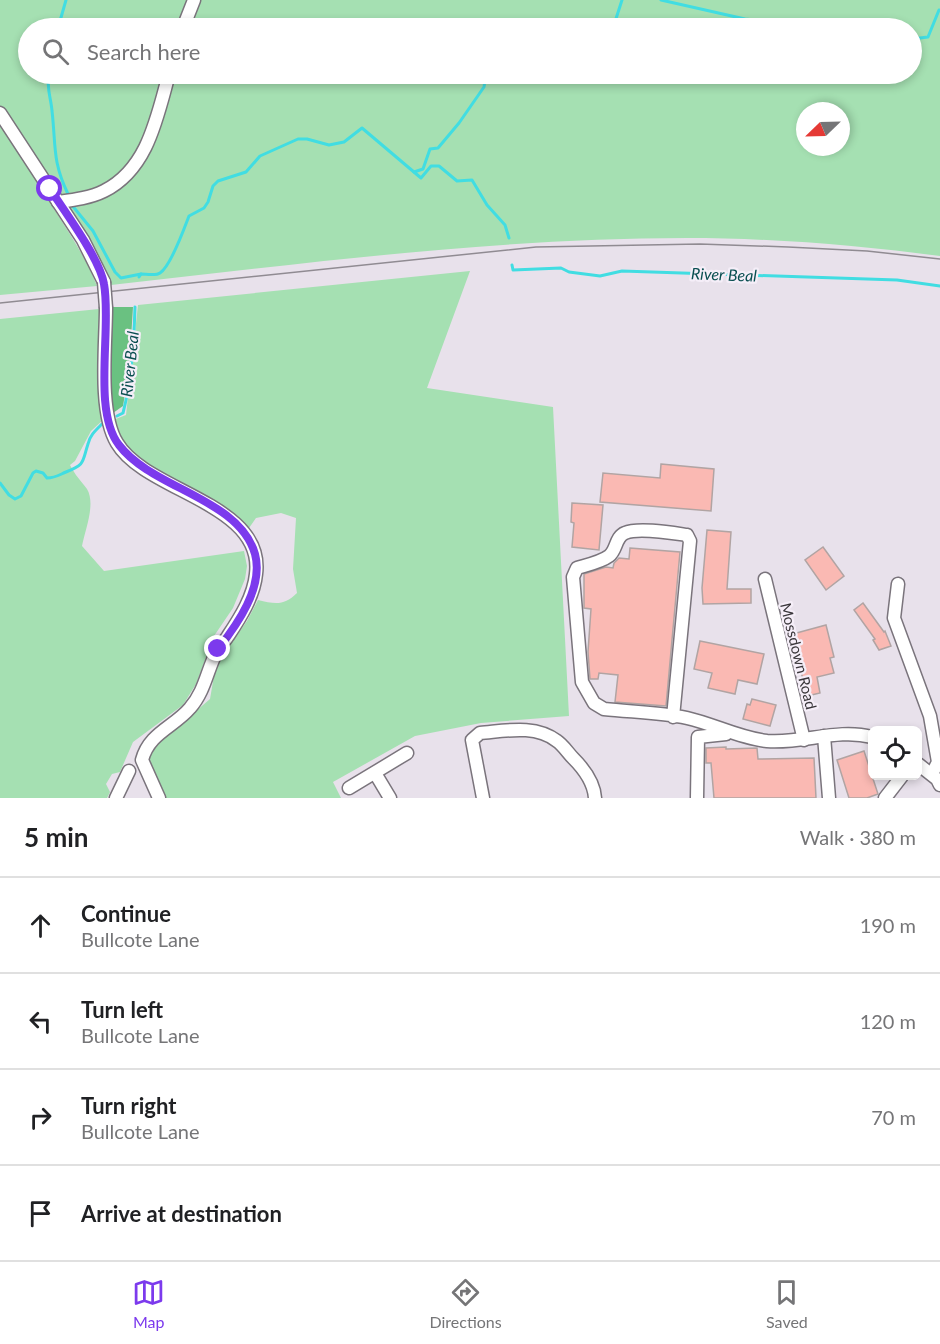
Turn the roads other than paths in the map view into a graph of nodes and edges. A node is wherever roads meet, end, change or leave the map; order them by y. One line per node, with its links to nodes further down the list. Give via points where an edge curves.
1 (194, 0): 2 (street)
2 (187, 18)
3 (166, 84): 5 (street, via 152,135 132,170 102,192)
4 (0, 113): 5 (street)
5 (58, 202): 21 (street, bridge, via 104,282 106,398 111,430 118,444 139,464 236,524 251,544 256,562 250,597 218,649 199,696 180,719 146,747 142,760)
6 (765, 579): 12 (street, Mossdown Road)
7 (898, 584): 17 (street, via 894,618 930,716)
8 (673, 717): 8 (street, via 604,709 594,704 582,682 573,577 577,568 608,556 625,533 656,530 687,536 690,541); 9 (street)
9 (730, 733): 12 (street, via 768,741); 25 (street, via 698,737)
10 (824, 736): 11 (street); 12 (street); 26 (street)
11 (868, 736)
12 (804, 740)
13 (407, 753): 16 (street)
14 (922, 767): 17 (street)
15 (129, 771): 20 (street)
16 (375, 773): 19 (street); 22 (street)
17 (937, 779)
18 (900, 780): 27 (street)
19 (349, 788)
20 (116, 798)
21 (159, 798)
22 (390, 798)
23 (483, 798): 24 (street, via 472,740 480,733 522,729 542,732 558,741 584,769)
24 (595, 798)
25 (698, 798)
26 (829, 798)
27 (885, 798)

